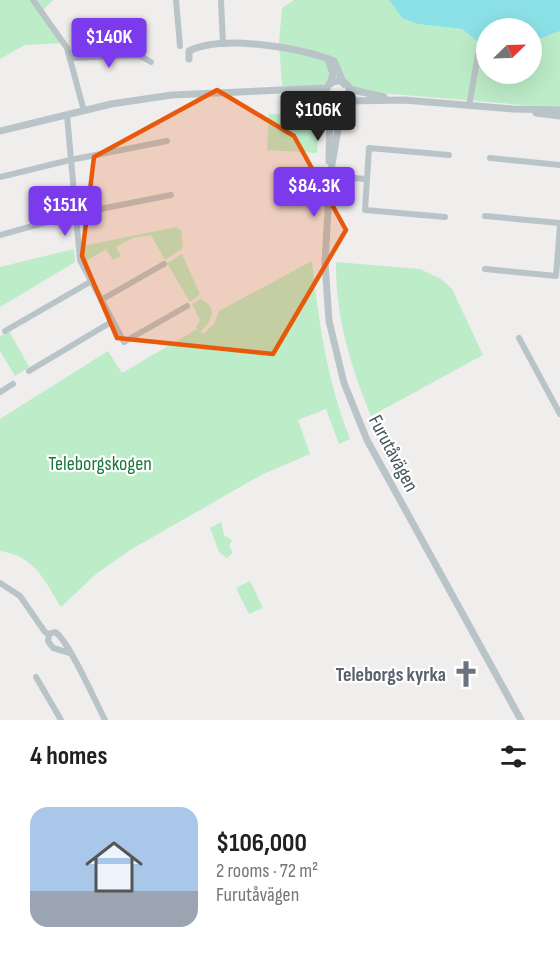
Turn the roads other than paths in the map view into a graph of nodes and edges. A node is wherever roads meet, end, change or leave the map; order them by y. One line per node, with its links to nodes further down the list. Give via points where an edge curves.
1 (33, 0): 6 (street)
2 (176, 0): 5 (street)
3 (221, 0): 4 (street)
4 (223, 44): 7 (street, via 194,48 189,51); 8 (street, via 290,48)
5 (180, 46)
6 (71, 58): 9 (street, via 139,55); 20 (street)
7 (189, 59)
8 (328, 59): 11 (street, Furutåvägen, via 333,74); 12 (street, via 339,66)
9 (151, 62)
10 (476, 66): 17 (street)
11 (328, 86): 12 (street, via 337,82); 13 (street); 15 (street, Furutåvägen)
12 (347, 86): 14 (street); 16 (street, Furutåvägen)
13 (257, 90): 15 (street, via 309,95); 20 (street, via 172,95)
14 (404, 100): 16 (street); 17 (street)
15 (328, 102): 16 (street); 29 (street, Furutåvägen)
16 (345, 104): 29 (street, Furutåvägen)
17 (469, 106): 18 (street)
18 (513, 109): 19 (street); 22 (street)
19 (560, 110)
20 (84, 111): 21 (street)
21 (67, 114): 23 (street); 27 (street)
22 (560, 117)
23 (0, 131)
24 (167, 141): 27 (street)
25 (449, 155): 31 (street, via 369,148)
26 (490, 158): 28 (street)
27 (70, 160): 30 (street); 33 (street)
28 (560, 165)
29 (330, 176): 31 (street); 56 (street, Furutåvägen, via 325,284 336,355 352,406)
30 (0, 177)
31 (366, 179): 35 (street, via 365,210)
32 (171, 195): 33 (street)
33 (75, 214): 37 (street); 40 (street, via 80,260)
34 (485, 216): 36 (street)
35 (445, 217)
36 (560, 224): 39 (street, via 556,276)
37 (0, 235)
38 (164, 264): 41 (street)
39 (485, 269)
40 (90, 282): 41 (street); 44 (street)
41 (101, 300): 43 (street)
42 (187, 306): 43 (street, via 124,342)
43 (113, 321): 46 (street)
44 (5, 331)
45 (519, 338): 49 (street)
46 (29, 371)
47 (13, 384): 48 (street)
48 (0, 392)
49 (560, 414)
50 (0, 583): 51 (street, via 20,596)
51 (50, 634): 52 (street, via 59,634); 52 (street, via 48,641 53,648)
52 (70, 653): 55 (street)
53 (36, 677): 54 (street)
54 (61, 720)
55 (105, 720)
56 (521, 720)

